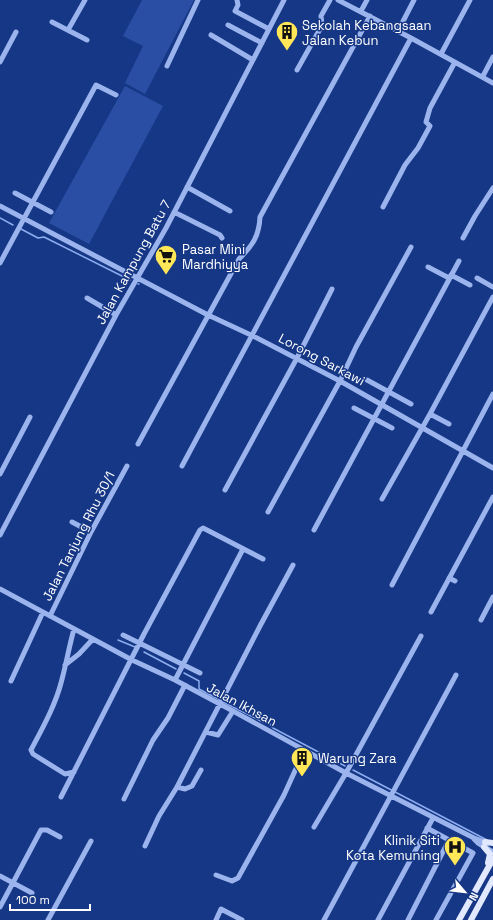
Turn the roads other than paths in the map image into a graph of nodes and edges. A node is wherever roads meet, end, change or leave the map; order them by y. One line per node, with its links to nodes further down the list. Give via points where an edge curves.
1 (85, 0): 14 (street)
2 (198, 0): 27 (street)
3 (237, 0): 15 (street, via 235,11)
4 (284, 0): 15 (street, Jalan Kampung Batu 7)
5 (330, 0): 28 (street, via 321,16 320,29)
6 (338, 0): 10 (street)
7 (367, 0): 10 (street)
8 (414, 0): 16 (street)
9 (470, 0): 22 (street)
10 (361, 11): 11 (street)
11 (370, 16): 16 (street); 57 (street, via 260,217 259,229 252,246 239,259)
12 (52, 22): 14 (street)
13 (228, 25): 21 (street)
14 (68, 30): 20 (street)
15 (269, 30): 21 (street, Jalan Kampung Batu 7)
16 (398, 31): 19 (street)
17 (16, 32): 25 (street)
18 (212, 35): 24 (street)
19 (411, 38): 22 (street); 58 (street)
20 (87, 40)
21 (262, 43): 24 (street, Jalan Kampung Batu 7)
22 (441, 54): 26 (street)
23 (493, 57): 29 (street)
24 (253, 60): 32 (street, Jalan Kampung Batu 7)
25 (0, 62)
26 (455, 62): 29 (street); 37 (street, via 430,108 426,122 430,126 405,165)
27 (167, 66)
28 (297, 70)
29 (483, 76): 30 (street)
30 (493, 83)
31 (116, 95): 35 (street, via 96,85)
32 (187, 187): 38 (street); 40 (street, Jalan Kampung Batu 7)
33 (493, 188): 43 (street)
34 (15, 193): 35 (street)
35 (33, 202): 39 (street); 41 (street)
36 (0, 206): 41 (street, Lorong Sarkawi)
37 (383, 207)
38 (230, 211)
39 (51, 212)
40 (174, 212): 42 (street); 49 (street, Jalan Kampung Batu 7)
41 (24, 219): 46 (street); 49 (street, Lorong Sarkawi)
42 (222, 238)
43 (462, 238)
44 (411, 247): 61 (street)
45 (459, 261): 48 (street)
46 (0, 264)
47 (428, 267): 48 (street)
48 (450, 276): 51 (street); 62 (street)
49 (136, 277): 56 (street, Jalan Kampung Batu 7); 57 (street, Lorong Sarkawi)
50 (477, 278): 52 (street)
51 (470, 285)
52 (493, 287)
53 (332, 289): 59 (street)
54 (493, 297): 67 (street)
55 (87, 298): 56 (street)
56 (116, 315): 86 (street, Jalan Kampung Batu 7)
57 (208, 315): 58 (street, Lorong Sarkawi); 73 (street)
58 (253, 336): 59 (street, Lorong Sarkawi); 76 (street)
59 (297, 358): 61 (street, Lorong Sarkawi); 79 (street)
60 (367, 380): 62 (street)
61 (340, 381): 64 (street, Lorong Sarkawi); 82 (street)
62 (388, 391): 64 (street); 65 (street)
63 (493, 394): 74 (street)
64 (381, 404): 69 (street); 71 (street, Lorong Sarkawi)
65 (411, 404)
66 (354, 408): 69 (street)
67 (430, 414): 70 (street); 71 (street)
68 (30, 417): 78 (street)
69 (374, 418): 72 (street); 84 (street)
70 (449, 424)
71 (423, 427): 74 (street, Lorong Sarkawi); 81 (street)
72 (392, 428)
73 (138, 444)
74 (463, 452): 77 (street, Lorong Sarkawi); 92 (street)
75 (127, 466): 85 (street, Jalan Tanjung Rhu 30/1)
76 (182, 466)
77 (493, 468)
78 (0, 474)
79 (225, 490)
80 (493, 497): 90 (street)
81 (382, 499)
82 (268, 512)
83 (72, 522): 85 (street)
84 (314, 530)
85 (91, 532): 97 (street, Jalan Tanjung Rhu 30/1)
86 (0, 535)
87 (243, 549): 88 (street); 103 (street, via 203,528 200,530); 106 (street)
88 (262, 559)
89 (294, 565): 112 (street)
90 (449, 578): 91 (street); 96 (street)
91 (455, 581)
92 (392, 585)
93 (0, 589): 95 (street, Jalan Ikhsan)
94 (493, 597): 98 (street)
95 (43, 612): 97 (street, Jalan Ikhsan); 109 (street)
96 (431, 612)
97 (50, 616): 99 (street, Jalan Ikhsan)
98 (481, 620)
99 (74, 629): 102 (street, Jalan Ikhsan); 105 (street)
100 (123, 635): 103 (street)
101 (421, 636): 118 (street)
102 (93, 639): 104 (street, Jalan Ikhsan); 105 (street)
103 (140, 644): 104 (street); 106 (street)
104 (132, 660): 110 (street, Jalan Ikhsan); 117 (street)
105 (65, 665): 117 (street, via 47,725 31,752 65,774)
106 (182, 667): 107 (street); 110 (street)
107 (200, 673)
108 (456, 675): 120 (street)
109 (11, 680)
110 (175, 680): 111 (street, Jalan Ikhsan)
111 (185, 686): 112 (street, Jalan Ikhsan); 122 (street, via 168,718 152,740)
112 (221, 702): 113 (street, Jalan Ikhsan); 114 (street)
113 (233, 711): 114 (street, via 218,735); 115 (street, Jalan Ikhsan)
114 (206, 732): 119 (street)
115 (304, 750): 118 (street, Jalan Ikhsan); 134 (street, via 284,795 238,878 232,881)
116 (201, 770): 119 (street, via 192,786 185,789)
117 (74, 772): 121 (street)
118 (346, 773): 120 (street, Jalan Ikhsan); 124 (street)
119 (177, 787): 131 (street)
120 (392, 792): 123 (street, Jalan Ikhsan); 144 (street)
121 (62, 797)
122 (124, 799)
123 (433, 818): 125 (street); 129 (street, Jalan Ikhsan, via 474,838 478,843)
124 (314, 827)
125 (428, 828): 127 (street); 145 (street)
126 (60, 837): 138 (street, via 47,830 41,830)
127 (449, 840): 146 (street); 147 (street, via 473,854)
128 (91, 841): 141 (street)
129 (485, 844): 130 (main road); 132 (street, Jalan Ikhsan); 136 (main road, via 490,856)
130 (493, 844)
131 (145, 846)
132 (493, 852)
133 (493, 859): 136 (main road)
134 (216, 875)
135 (0, 876): 138 (street)
136 (483, 876): 148 (main road)
137 (493, 879): 149 (main road)
138 (12, 883): 139 (street); 140 (street)
139 (32, 893)
140 (0, 907)
141 (48, 920)
142 (216, 920): 143 (street, via 221,910)
143 (242, 920)
144 (324, 920)
145 (378, 920)
146 (408, 920)
147 (436, 920)
148 (458, 920)
149 (471, 920)

